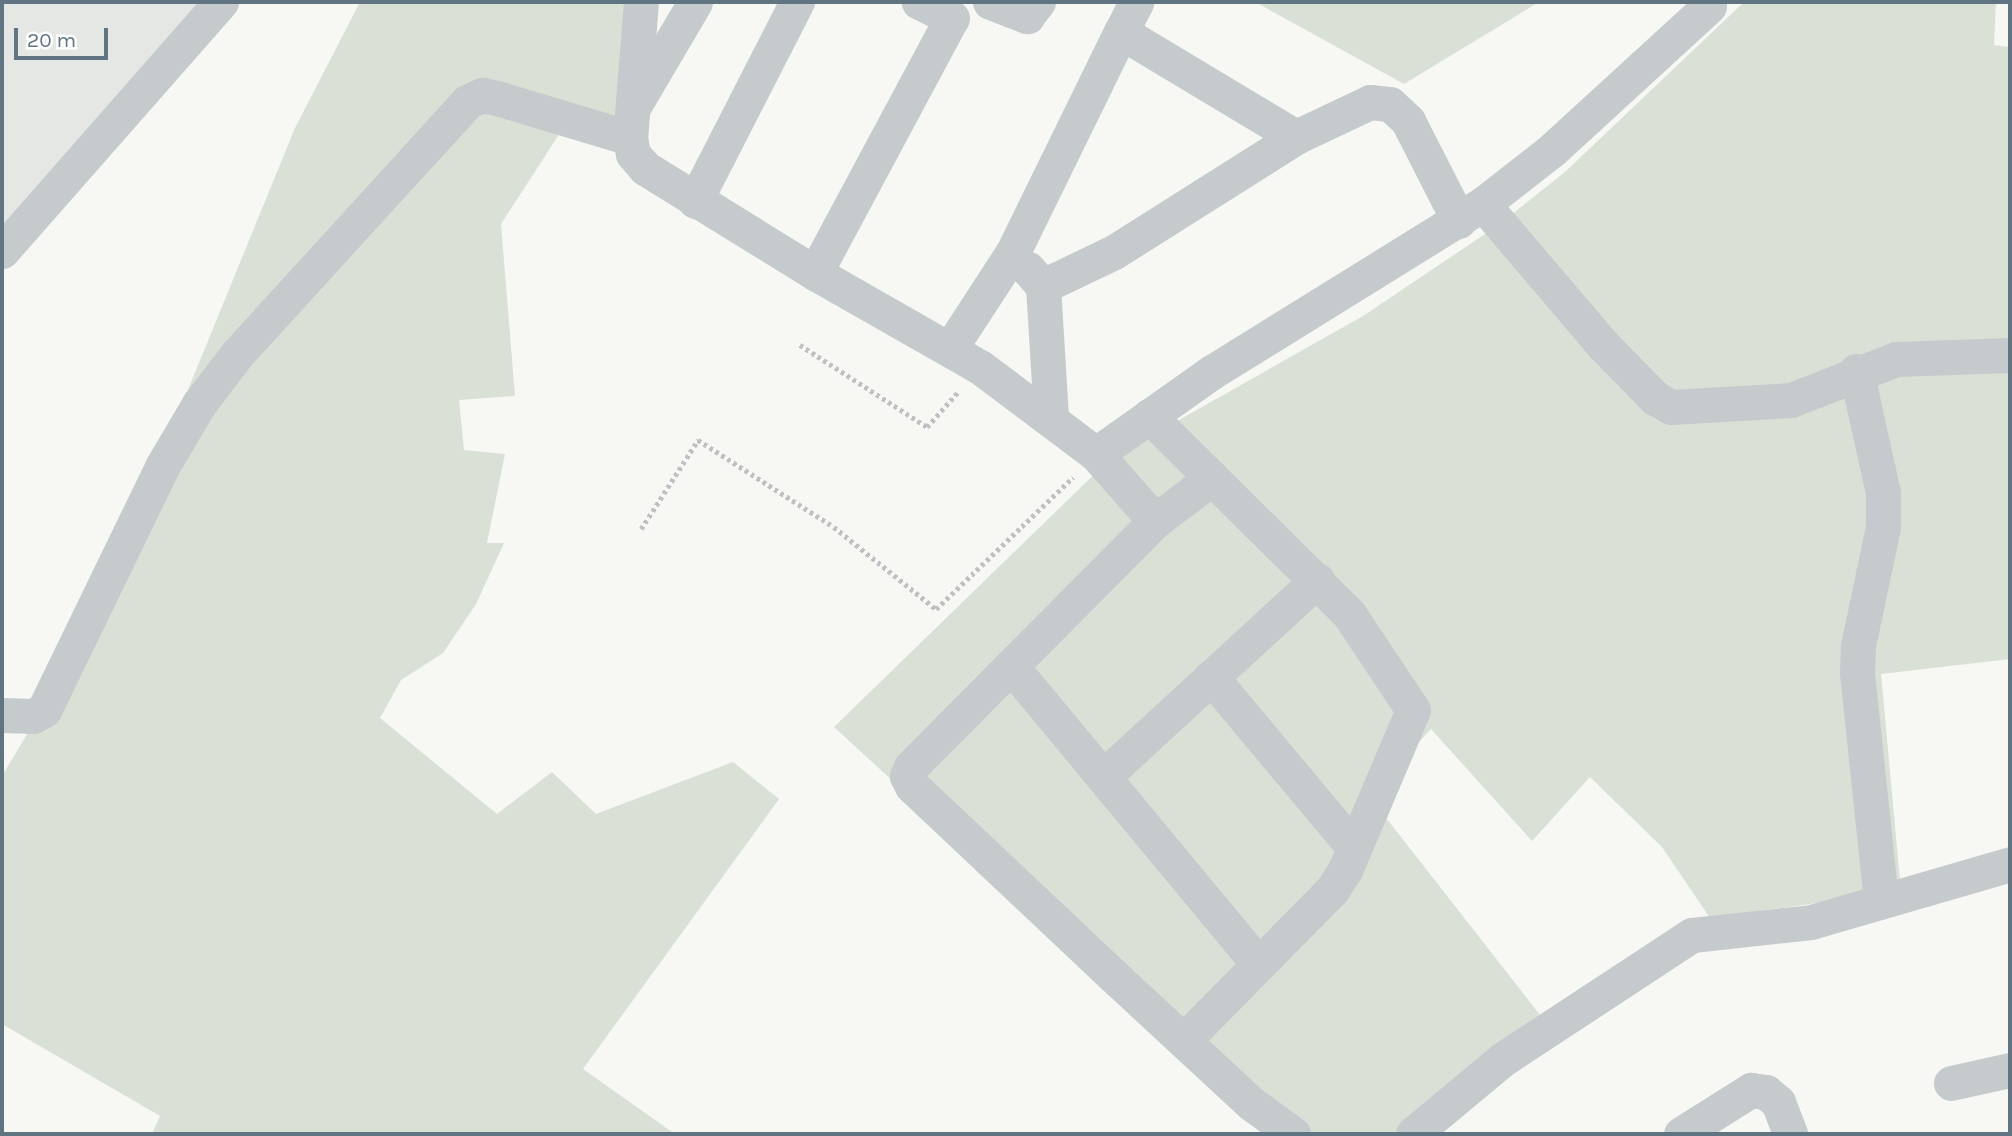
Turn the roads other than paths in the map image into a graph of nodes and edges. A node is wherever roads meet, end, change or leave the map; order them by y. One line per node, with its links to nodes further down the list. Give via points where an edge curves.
1 (221, 2): 15 (street)
2 (641, 2): 11 (street)
3 (695, 2): 11 (street)
4 (797, 2): 13 (street)
5 (919, 2): 9 (street)
6 (990, 2): 7 (street, via 1027,16)
7 (1038, 2)
8 (1709, 6): 14 (street, via 1552,150)
9 (958, 10): 17 (street)
10 (1129, 17): 12 (street); 16 (street)
11 (632, 122): 13 (street, via 633,153 645,168); 30 (street, via 482,95 467,102 238,353 199,404 163,465 53,697 33,716)
12 (1296, 137): 14 (street, via 1370,102 1390,104 1408,121); 18 (street, via 1114,252)
13 (695, 201): 17 (street)
14 (1471, 212): 21 (street, via 1655,398 1671,407 1791,400); 22 (street)
15 (2, 251)
16 (1013, 252): 18 (street); 19 (street)
17 (815, 273): 19 (street)
18 (1042, 286): 23 (street)
19 (950, 347): 23 (street)
20 (2010, 355): 21 (street, via 1896,359)
21 (1856, 371): 34 (street, via 1883,493 1884,527 1858,646 1857,673)
22 (1149, 416): 24 (street); 25 (street)
23 (1051, 417): 24 (street)
24 (1096, 454): 26 (street)
25 (1212, 478): 26 (street); 27 (street)
26 (1155, 522): 28 (street)
27 (1317, 580): 29 (street); 32 (street, via 1349,614 1413,709)
28 (1011, 666): 31 (street); 36 (street, via 907,776 912,786)
29 (1211, 677): 31 (street); 32 (street)
30 (4, 719)
31 (1103, 777): 35 (street)
32 (1353, 847): 35 (street, via 1332,890)
33 (2010, 864): 34 (street)
34 (1881, 902): 40 (street, via 1811,922 1692,935 1503,1059)
35 (1258, 964): 36 (street)
36 (1184, 1041): 39 (street, via 1252,1104)
37 (2010, 1070): 38 (street)
38 (1951, 1083)
39 (1293, 1134)
40 (1413, 1134)
41 (1681, 1134): 42 (street, via 1751,1090 1766,1092 1778,1102)
42 (1790, 1134)

